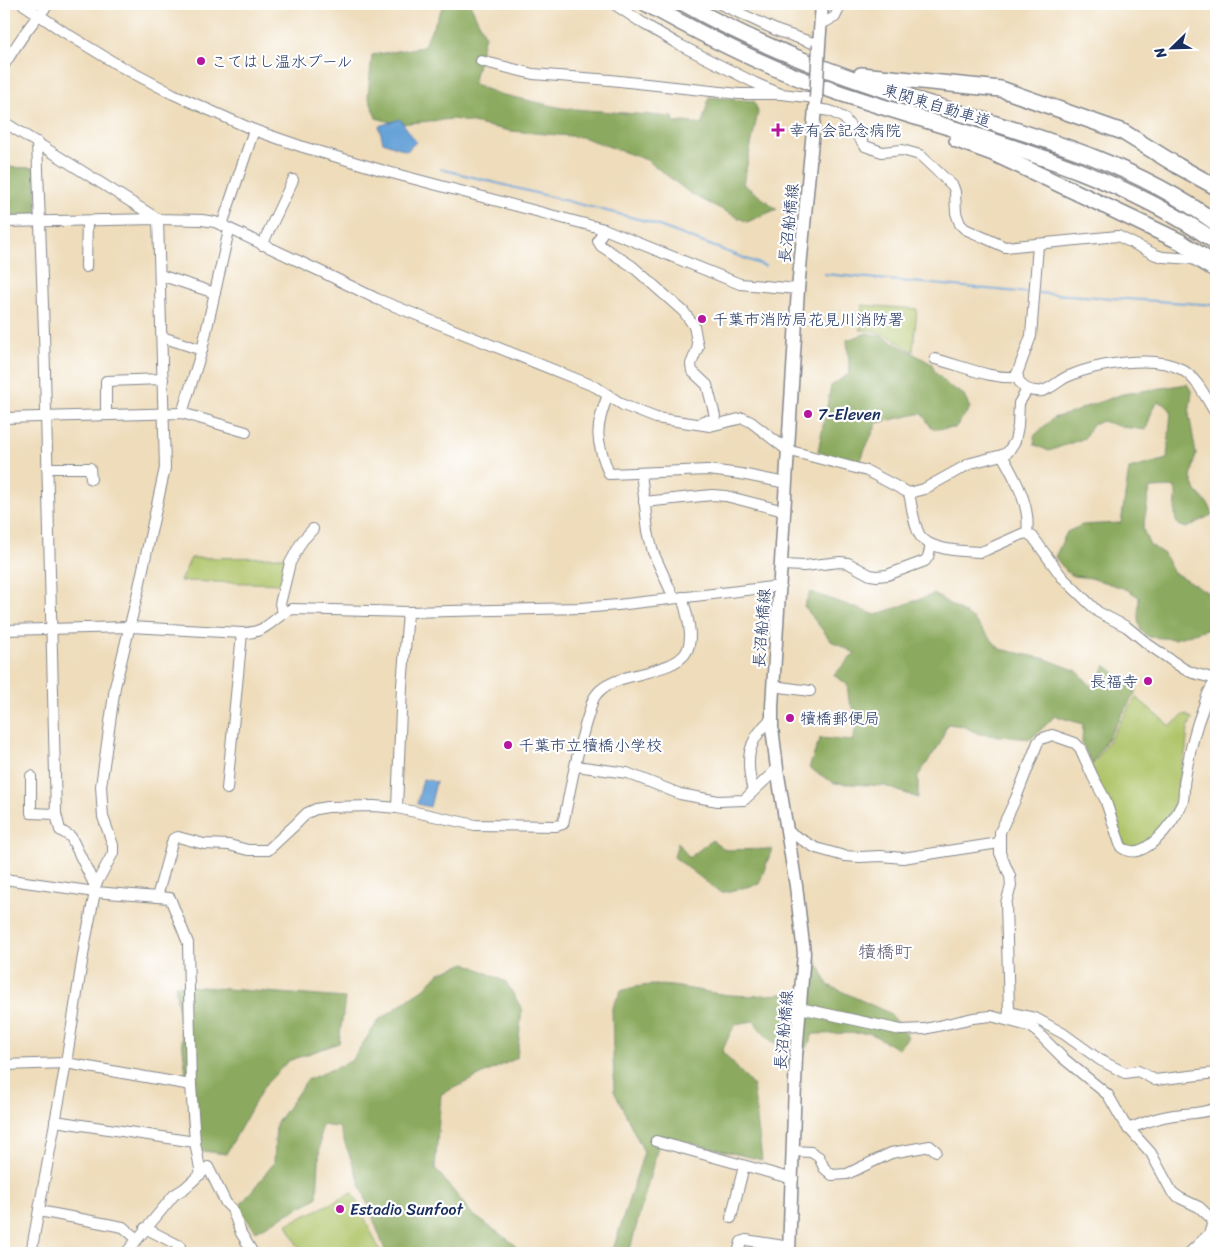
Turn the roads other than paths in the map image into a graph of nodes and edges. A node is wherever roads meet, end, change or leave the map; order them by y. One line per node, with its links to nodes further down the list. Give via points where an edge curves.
1 (22, 4): 9 (street)
2 (49, 4): 9 (street)
3 (614, 4): 16 (street, via 678,44)
4 (647, 4): 15 (highway, 東関東自動車道, via 766,65)
5 (685, 4): 14 (highway, 東関東自動車道, via 736,32)
6 (720, 4): 11 (street)
7 (822, 4): 10 (main road, 長沼船橋線)
8 (841, 4): 10 (street, via 835,17)
9 (38, 15): 13 (street); 19 (street, via 118,65)
10 (821, 24): 11 (main road, 長沼船橋線)
11 (819, 46): 17 (main road, 長沼船橋線, bridge)
12 (481, 61): 16 (street, via 533,74 739,94)
13 (4, 65)
14 (832, 72): 22 (highway, via 1001,88 1123,132); 27 (highway, 東関東自動車道, via 1071,149 1136,175)
15 (832, 90): 30 (highway, 東関東自動車道, via 1064,165 1161,207); 33 (highway, via 861,105 994,153 1181,242)
16 (781, 94): 17 (street)
17 (816, 104): 32 (street, via 844,118 865,146 882,152 902,150 920,155 953,186 956,213 965,229 1005,247); 37 (main road, 長沼船橋線)
18 (4, 122): 20 (street)
19 (254, 130): 28 (street); 29 (street, via 388,172)
20 (37, 142): 23 (street); 26 (street)
21 (293, 180): 31 (street)
22 (1216, 187)
23 (158, 219): 24 (street); 28 (street, via 202,220); 36 (street)
24 (87, 221): 26 (street); 34 (street)
25 (4, 222): 26 (street)
26 (41, 222): 50 (street)
27 (1216, 223)
28 (225, 228): 31 (street); 38 (street)
29 (604, 229): 37 (street, via 740,284); 52 (street, via 598,242 600,246 632,266 684,312 694,326 698,347 691,364 692,371 707,385 715,416 713,420)
30 (1216, 242)
31 (262, 245): 45 (street, via 377,299 596,387)
32 (1038, 245): 35 (street, via 1118,236 1156,255 1193,258); 42 (street, via 1031,336)
33 (1216, 264)
34 (86, 267)
35 (1216, 273)
36 (160, 275): 38 (street); 39 (street)
37 (798, 289): 54 (main road, 長沼船橋線)
38 (215, 293): 40 (street)
39 (162, 337): 40 (street); 43 (street)
40 (202, 350): 46 (street)
41 (935, 359): 42 (street, via 981,374)
42 (1018, 376): 44 (street)
43 (163, 379): 47 (street); 49 (street, via 106,381)
44 (1027, 390): 48 (street, via 1043,390 1070,375 1098,366 1154,362 1183,371 1199,385); 55 (street, via 1019,403 1015,441 1012,448)
45 (608, 395): 52 (street, via 639,412); 57 (street, via 598,438 609,474)
46 (182, 413): 47 (street); 53 (street)
47 (164, 414): 49 (street); 71 (street, via 165,468)
48 (1216, 414)
49 (106, 415): 50 (street)
50 (46, 417): 51 (street); 56 (street)
51 (4, 418)
52 (687, 423): 54 (street, via 710,426 743,418)
53 (246, 432)
54 (787, 450): 59 (main road, 長沼船橋線); 60 (street, via 867,471)
55 (1002, 455): 60 (street, via 971,463 924,489); 64 (street, via 1020,486)
56 (47, 468): 58 (street, via 90,468); 72 (street)
57 (640, 473): 59 (street, via 708,470); 61 (street)
58 (90, 479)
59 (786, 483): 62 (main road, 長沼船橋線)
60 (909, 493): 65 (street, via 920,536)
61 (644, 502): 62 (street, via 712,495); 68 (street, via 653,552)
62 (784, 511): 66 (main road, 長沼船橋線)
63 (313, 528): 69 (street, via 290,563 280,604)
64 (1027, 533): 65 (street, via 981,552); 75 (street, via 1062,577 1098,612 1127,627 1184,669)
65 (931, 545): 66 (street, via 925,561 888,575 870,575 840,562)
66 (781, 565): 67 (main road, 長沼船橋線)
67 (780, 586): 68 (street); 76 (main road, 長沼船橋線)
68 (678, 598): 70 (street, via 581,608); 79 (street, via 691,633 686,655 671,665 619,680 595,695)
69 (283, 612): 70 (street, via 302,609); 74 (street, via 265,627)
70 (408, 612): 84 (street)
71 (130, 627): 72 (street); 74 (street); 89 (street, via 115,687 101,786 103,818 113,853)
72 (52, 629): 73 (street); 85 (street)
73 (4, 630)
74 (242, 634): 82 (street)
75 (1216, 680): 87 (street, via 1191,739 1183,802 1152,844 1130,851 1121,847 1105,799 1080,748 1052,735 1038,742 1002,826)
76 (773, 686): 77 (street); 78 (main road, 長沼船橋線)
77 (810, 691)
78 (772, 718): 80 (main road, 長沼船橋線); 83 (street, via 758,731 749,755)
79 (576, 766): 83 (street, via 627,773 680,794 718,801 744,800); 84 (street, via 563,824 556,826 475,825)
80 (777, 769): 83 (street); 86 (main road, 長沼船橋線)
81 (31, 776): 85 (street, via 31,813)
82 (227, 789)
83 (753, 792)
84 (397, 808): 90 (street, via 374,806 306,812 268,850 204,844 178,837 173,839)
85 (56, 814): 89 (street, via 60,830 71,837)
86 (787, 831): 87 (street, via 816,848 860,857 903,858); 91 (main road, 長沼船橋線, via 804,953)
87 (1000, 843): 92 (street, via 1011,886 1006,903)
88 (4, 879): 89 (street)
89 (95, 889): 90 (street); 93 (street)
90 (157, 897): 96 (street, via 170,898 188,943)
91 (800, 1008): 92 (street, via 900,1030 925,1029 973,1018); 103 (main road, 長沼船橋線)
92 (1008, 1016): 95 (street, via 1035,1018 1100,1060 1125,1072 1138,1071 1155,1080); 99 (street, via 1032,1027 1108,1095)
93 (66, 1063): 94 (street); 96 (street); 98 (street)
94 (4, 1065)
95 (1216, 1074)
96 (191, 1085): 100 (street)
97 (1216, 1108): 99 (street, via 1203,1113 1173,1115)
98 (55, 1122): 100 (street); 107 (street)
99 (1128, 1128): 110 (street, via 1151,1153 1172,1192 1211,1218)
100 (195, 1142): 105 (street)
101 (656, 1142): 104 (street)
102 (936, 1151): 103 (street, via 930,1146 891,1153 847,1174 832,1175 824,1168 820,1156 811,1152)
103 (793, 1152): 106 (main road, 長沼船橋線)
104 (744, 1166): 106 (street); 108 (street)
105 (201, 1174): 109 (street, via 174,1195); 116 (street, via 208,1167)
106 (793, 1179): 112 (main road, 長沼船橋線)
107 (39, 1211): 111 (street, via 123,1227); 113 (street)
108 (731, 1218)
109 (145, 1228): 111 (street); 115 (street, via 180,1246)
110 (1212, 1238): 118 (street); 119 (street)
111 (137, 1239): 114 (street)
112 (790, 1250): 117 (street, via 746,1240 741,1242)
113 (31, 1253)
114 (126, 1253)
115 (176, 1253)
116 (253, 1253)
117 (738, 1253)
118 (1189, 1253)
119 (1196, 1253)

